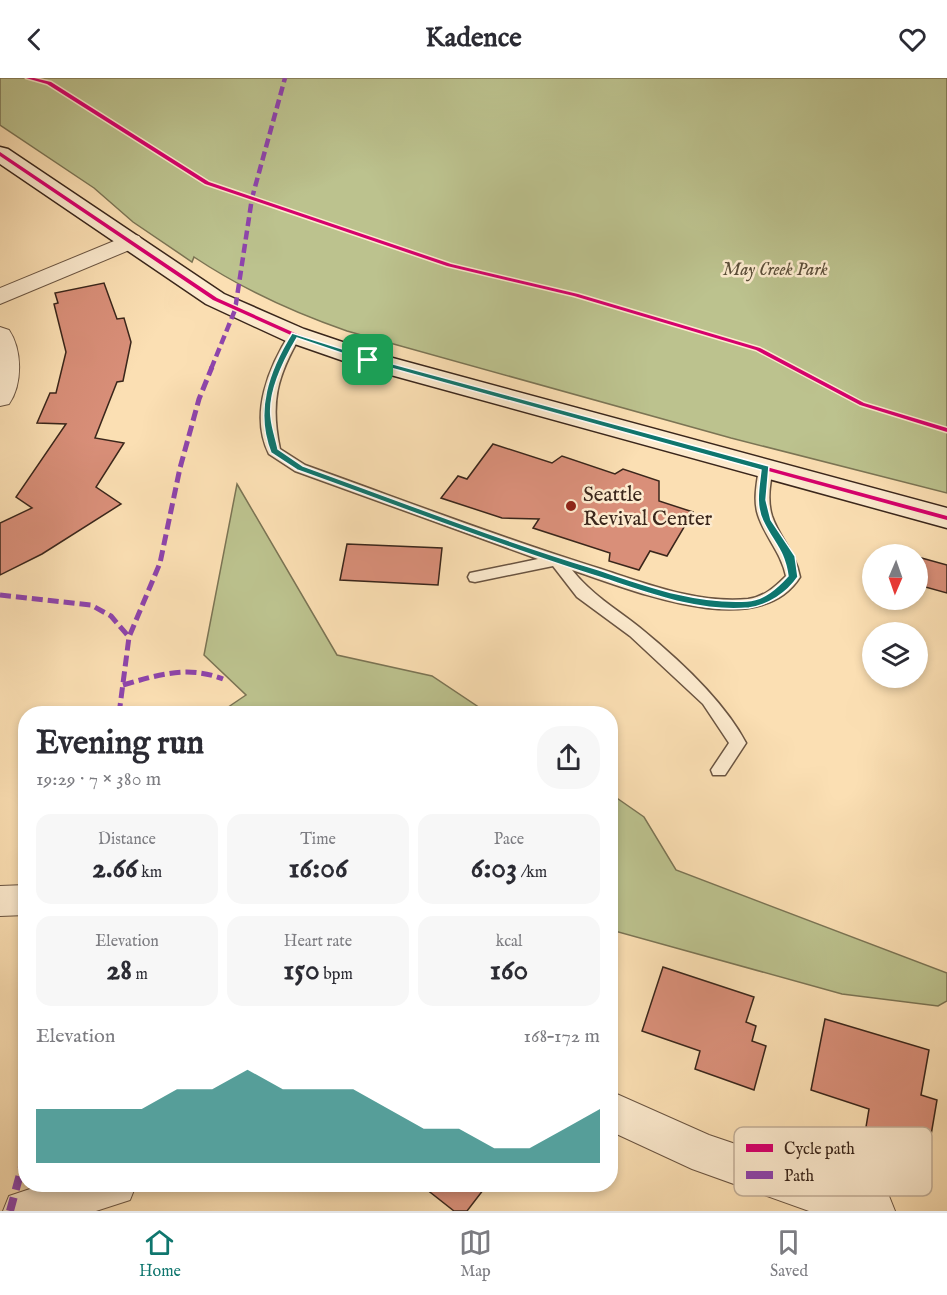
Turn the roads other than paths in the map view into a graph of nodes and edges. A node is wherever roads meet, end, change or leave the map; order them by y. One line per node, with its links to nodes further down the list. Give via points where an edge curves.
1 (0, 154): 2 (street)
2 (130, 241): 3 (street); 5 (street, via 215,299)
3 (0, 297)
4 (0, 335): 6 (street, via 7,353 7,372)
5 (295, 335): 7 (street, via 368,360); 9 (lane, via 268,394 266,417 274,451 300,468)
6 (0, 398)
7 (766, 468): 8 (street); 9 (lane, via 762,500 766,520 790,556 793,577 777,594 750,604 705,603)
8 (947, 518)
9 (556, 560): 10 (lane); 11 (lane, via 582,593 643,638 708,700 738,743)
10 (475, 577)
11 (719, 770)
12 (18, 900): 13 (street)
13 (0, 901)
14 (618, 1115): 15 (street, via 647,1131)
15 (734, 1166)
16 (90, 1192): 18 (street)
17 (827, 1196): 19 (street)
18 (24, 1211)
19 (874, 1211)

